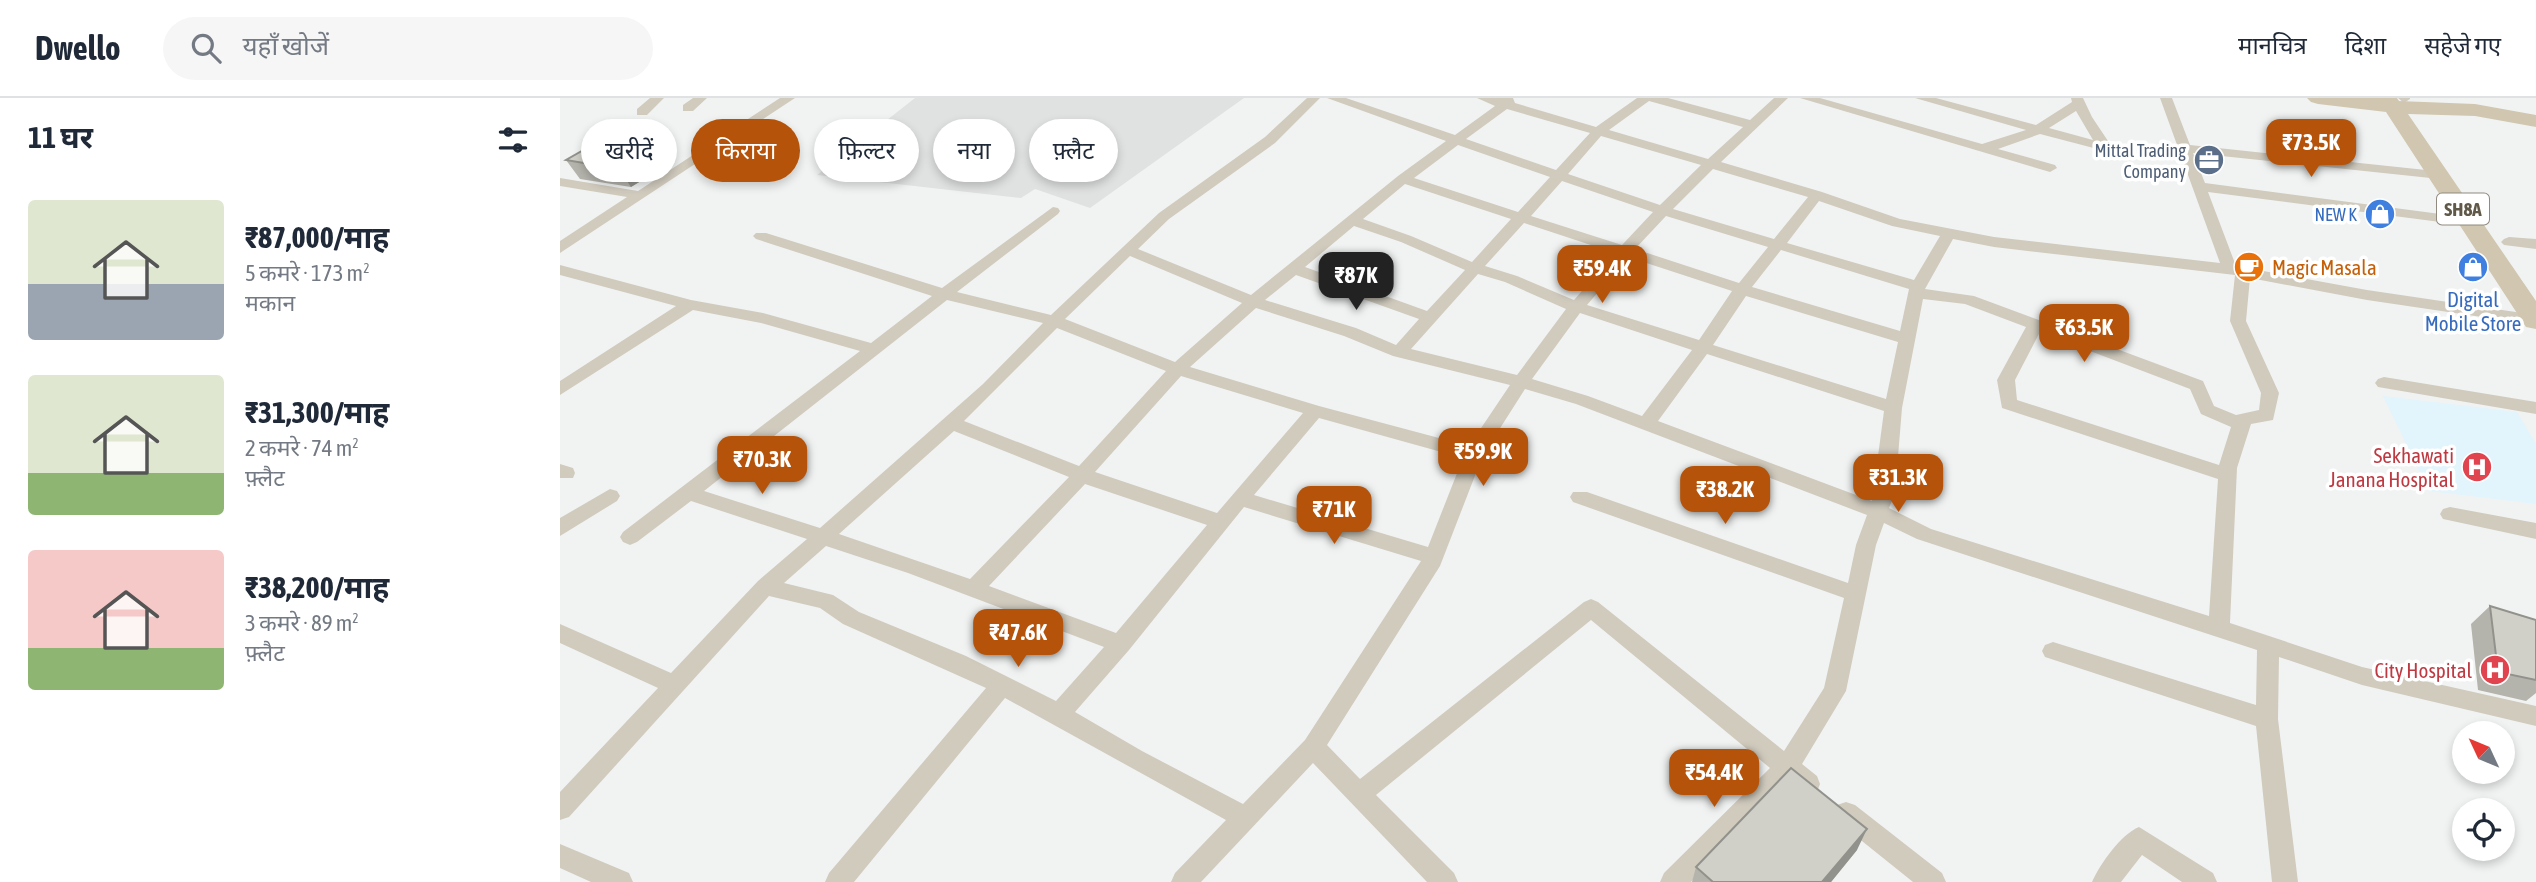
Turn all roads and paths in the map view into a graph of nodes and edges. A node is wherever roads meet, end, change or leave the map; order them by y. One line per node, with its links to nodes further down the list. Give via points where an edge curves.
1 (658, 98): 18 (street)
2 (701, 98): 17 (street)
3 (789, 98): 34 (street)
4 (1314, 98): 47 (street, via 1270,140 1164,216)
5 (1333, 98): 24 (street)
6 (1483, 98): 16 (street)
7 (1644, 98): 21 (street); 22 (street)
8 (1782, 98): 21 (street)
9 (1806, 98): 25 (street)
10 (1921, 98): 23 (street)
11 (2166, 98): 26 (street)
12 (2318, 98): 15 (main road)
13 (2369, 98): 15 (main road)
14 (2078, 101): 23 (street); 23 (street, via 2105,147)
15 (2397, 101): 19 (main road, via 2468,100); 20 (main road); 30 (main road, SH8A); 43 (main road, SH8A)
16 (1509, 102): 22 (street); 24 (street)
17 (688, 108)
18 (642, 112)
19 (2536, 114)
20 (2536, 121)
21 (1752, 125): 27 (street)
22 (1600, 131): 27 (street); 29 (street)
23 (2038, 131): 25 (street, via 2009,144)
24 (1458, 140): 29 (street); 31 (street)
25 (1975, 147): 28 (street)
26 (2184, 148): 30 (street); 33 (street)
27 (1708, 164): 35 (street); 37 (street)
28 (2050, 169)
29 (1559, 174): 37 (street); 38 (street)
30 (2441, 175): 40 (main road, SH8A)
31 (1403, 179): 38 (street); 39 (street)
32 (560, 182): 34 (street)
33 (2199, 186): 40 (street); 52 (street)
34 (639, 195): 46 (street)
35 (1817, 195): 41 (street, via 1897,223); 45 (street)
36 (1053, 211): 56 (street)
37 (1663, 211): 45 (street); 48 (street)
38 (1520, 217): 48 (street); 49 (street)
39 (1353, 220): 49 (street); 50 (street)
40 (2471, 222): 61 (main road, SH8A)
41 (1949, 233): 52 (street); 55 (street)
42 (761, 236): 56 (street)
43 (2509, 242): 44 (street); 53 (main road, SH8A)
44 (2536, 244)
45 (1779, 246): 54 (street); 55 (street)
46 (560, 248)
47 (1128, 250): 57 (street); 62 (street)
48 (1625, 251): 54 (street); 59 (street)
49 (1474, 268): 59 (street); 60 (street)
50 (1295, 269): 57 (street); 60 (street)
51 (560, 270): 58 (street)
52 (2237, 271): 61 (street); 77 (street, via 2238,321 2270,393 2267,416 2243,418)
53 (2536, 282)
54 (1742, 289): 64 (street); 65 (street)
55 (1917, 289): 63 (street, via 1968,299); 64 (street)
56 (943, 294): 62 (street); 66 (street)
57 (1253, 302): 67 (street); 68 (street)
58 (691, 305): 66 (street, via 763,318); 71 (street)
59 (1577, 307): 65 (street); 69 (street)
60 (1431, 318): 67 (street)
61 (2536, 320)
62 (1054, 321): 68 (street); 75 (street)
63 (2035, 325): 77 (street, via 2196,385 2207,410); 80 (street, via 2006,380 2008,404)
64 (1907, 339): 72 (street)
65 (1704, 346): 72 (street); 76 (street)
66 (870, 349): 81 (street)
67 (1399, 352): 69 (street)
68 (1177, 369): 74 (street); 79 (street)
69 (1520, 382): 76 (street); 78 (street)
70 (2384, 383): 73 (street)
71 (560, 389)
72 (1893, 408): 85 (street, via 1885,493)
73 (2536, 408)
74 (1315, 411): 78 (street); 84 (street)
75 (951, 423): 79 (street); 91 (street)
76 (1646, 424): 85 (street)
77 (2242, 424): 80 (street)
78 (1474, 454): 92 (street)
79 (1083, 474): 87 (street); 94 (street)
80 (2228, 475): 96 (street)
81 (689, 493): 90 (street); 91 (street)
82 (610, 496): 88 (street)
83 (1580, 497): 95 (street)
84 (1240, 498): 87 (street); 92 (street)
85 (1878, 511): 95 (street); 96 (street, via 1924,534)
86 (2450, 514): 89 (street)
87 (1222, 522): 98 (street)
88 (560, 528)
89 (2536, 531)
90 (630, 537)
91 (821, 538): 93 (street); 94 (street)
92 (1434, 557): 106 (street)
93 (765, 587): 101 (street); 102 (street, via 826,601 851,618)
94 (974, 589): 98 (street)
95 (1856, 593): 107 (street, via 1835,691)
96 (2219, 628): 99 (street)
97 (560, 633): 101 (street)
98 (1121, 645): 103 (street)
99 (2268, 645): 104 (street, via 2362,676); 105 (street)
100 (2053, 650): 105 (street)
101 (674, 685): 109 (street)
102 (1002, 685): 103 (street); 113 (street)
103 (1059, 714): 110 (street)
104 (2536, 716)
105 (2267, 719): 120 (street)
106 (1313, 747): 108 (street); 110 (street)
107 (1787, 767): 108 (street, via 1591,608); 116 (street); 117 (street)
108 (1359, 794): 115 (street)
109 (560, 809)
110 (1246, 818): 114 (street)
111 (560, 856): 112 (street)
112 (620, 882)
113 (838, 882)
114 (1184, 882)
115 (1445, 882)
116 (1673, 882)
117 (1933, 882)
118 (2105, 882): 119 (street, via 2139,839)
119 (2204, 882)
120 (2285, 882)

